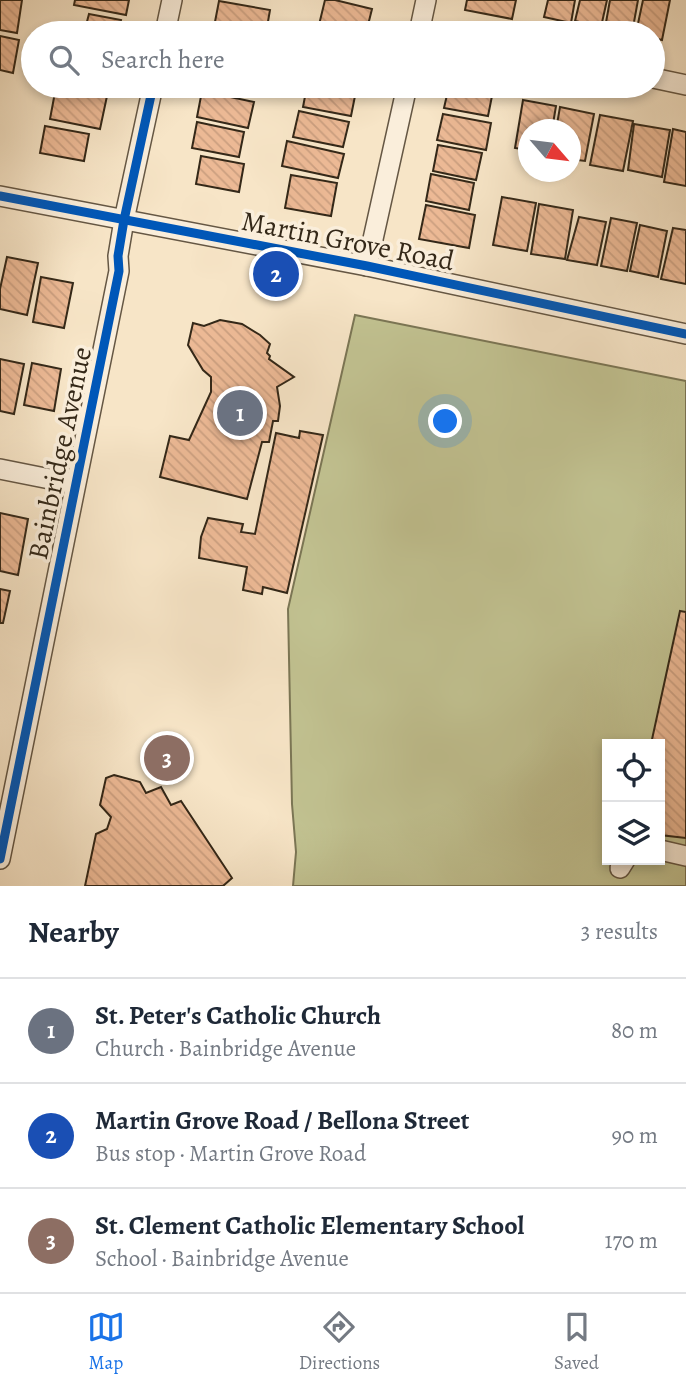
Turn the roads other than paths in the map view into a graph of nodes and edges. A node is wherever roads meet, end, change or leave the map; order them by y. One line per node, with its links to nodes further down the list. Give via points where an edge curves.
1 (172, 0): 3 (street)
2 (426, 0): 4 (street)
3 (168, 21)
4 (422, 21)
5 (665, 81): 6 (street)
6 (686, 85)
7 (150, 98): 10 (street, Bainbridge Avenue)
8 (404, 98): 11 (street)
9 (0, 196): 10 (street, Martin Grove Road)
10 (124, 220): 11 (street, Martin Grove Road); 14 (street, Bainbridge Avenue)
11 (367, 265): 12 (street, Martin Grove Road)
12 (686, 334)
13 (0, 469): 14 (street)
14 (75, 484): 17 (street, Bainbridge Avenue)
15 (665, 851): 16 (street)
16 (686, 856)
17 (0, 859)

